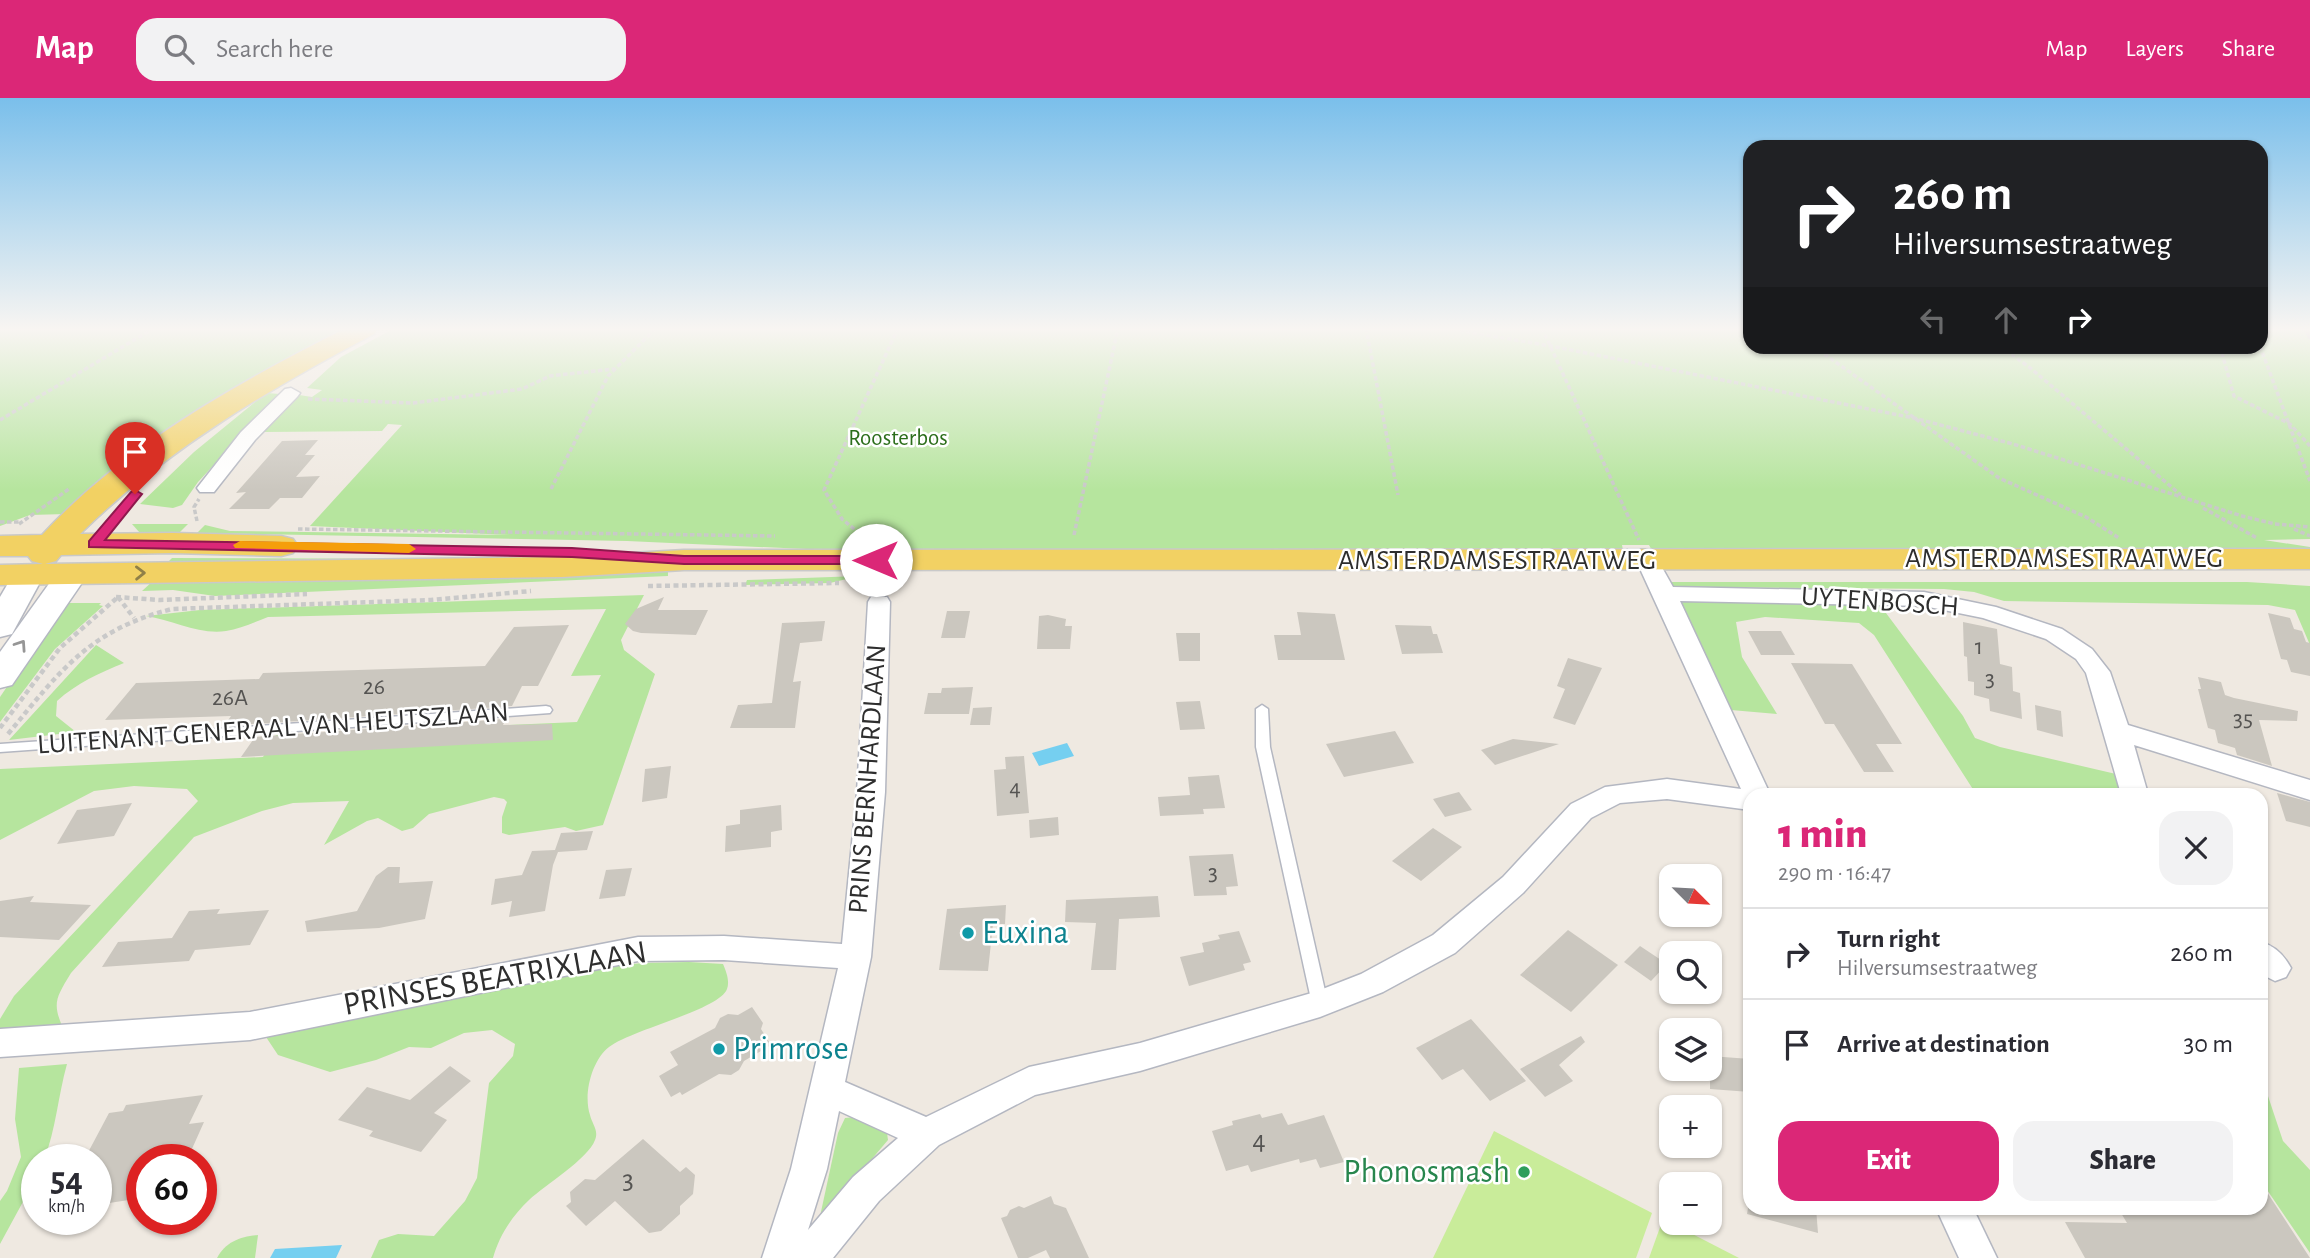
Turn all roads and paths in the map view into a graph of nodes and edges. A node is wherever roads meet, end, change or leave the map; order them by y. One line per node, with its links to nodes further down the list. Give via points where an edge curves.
1 (62, 382): 16 (path)
2 (285, 382): 14 (main road)
3 (537, 382): 14 (path, via 522,389 413,403)
4 (607, 382): 21 (path)
5 (873, 382): 29 (path, via 824,490 842,519)
6 (1106, 382): 27 (path)
7 (1376, 382): 22 (path)
8 (1567, 382): 35 (path)
9 (1733, 382): 15 (path)
10 (1864, 382): 15 (path)
11 (2047, 382): 23 (path)
12 (2230, 382): 17 (path, via 2234,396)
13 (2274, 382): 17 (path)
14 (273, 393): 20 (street, via 248,436); 30 (main road, via 180,434); 31 (main road, via 230,411 163,467)
15 (1914, 418): 23 (path); 28 (path, via 1999,478)
16 (0, 419)
17 (2290, 424): 18 (path); 19 (path)
18 (2310, 446)
19 (2310, 481)
20 (207, 488)
21 (551, 488)
22 (1398, 495)
23 (2183, 497): 32 (path); 32 (path, via 2250,534)
24 (0, 522): 25 (path)
25 (23, 522)
26 (2310, 527): 32 (path)
27 (1074, 535)
28 (2120, 538)
29 (865, 539)
30 (52, 543): 31 (main road, AMSTERDAMSESTRAATWEG); 33 (main road, AMSTERDAMSESTRAATWEG); 37 (main road)
31 (94, 544): 34 (main road, AMSTERDAMSESTRAATWEG, via 572,552); 36 (main road)
32 (2300, 545): 35 (main road, AMSTERDAMSESTRAATWEG)
33 (0, 546)
34 (684, 560): 35 (main road, AMSTERDAMSESTRAATWEG); 36 (main road, AMSTERDAMSESTRAATWEG, one-way to 34, via 562,567)
35 (1647, 560): 41 (street)
36 (72, 574): 37 (main road, AMSTERDAMSESTRAATWEG); 45 (main road, one-way to 36)
37 (14, 575): 44 (main road)
38 (844, 582): 39 (path)
39 (635, 586)
40 (538, 590): 43 (path, via 431,600 172,609)
41 (1665, 594): 49 (street, UYTENBOSCH, via 1924,599 1988,612 2054,634 2084,654 2098,672); 52 (street)
42 (879, 602): 56 (street, PRINS BERNHARDLAAN, via 872,792)
43 (134, 618): 48 (path, LUITENANT GENERAAL VAN HEUTSZLAAN, via 118,597 60,648); 50 (path, via 85,646)
44 (0, 627)
45 (0, 677)
46 (1262, 709): 57 (lane, via 1263,747)
47 (546, 710): 51 (lane, LUITENANT GENERAAL VAN HEUTSZLAAN)
48 (0, 728)
49 (2117, 731): 53 (street, UYTENBOSCH); 54 (street)
50 (0, 742)
51 (0, 748)
52 (1754, 788)
53 (2132, 788)
54 (2310, 789)
55 (1743, 799): 57 (street, via 1667,789 1615,794 1581,811 1513,885 1444,944 1373,983)
56 (856, 957): 58 (street, PRINSES BEATRIXLAAN, via 724,948 638,949 250,1026); 59 (street)
57 (1320, 1004): 60 (street, via 1030,1082)
58 (0, 1043)
59 (827, 1090): 60 (street); 62 (street)
60 (927, 1134): 63 (street, via 866,1189)
61 (1957, 1215): 64 (street)
62 (781, 1258)
63 (809, 1258)
64 (1978, 1258)

